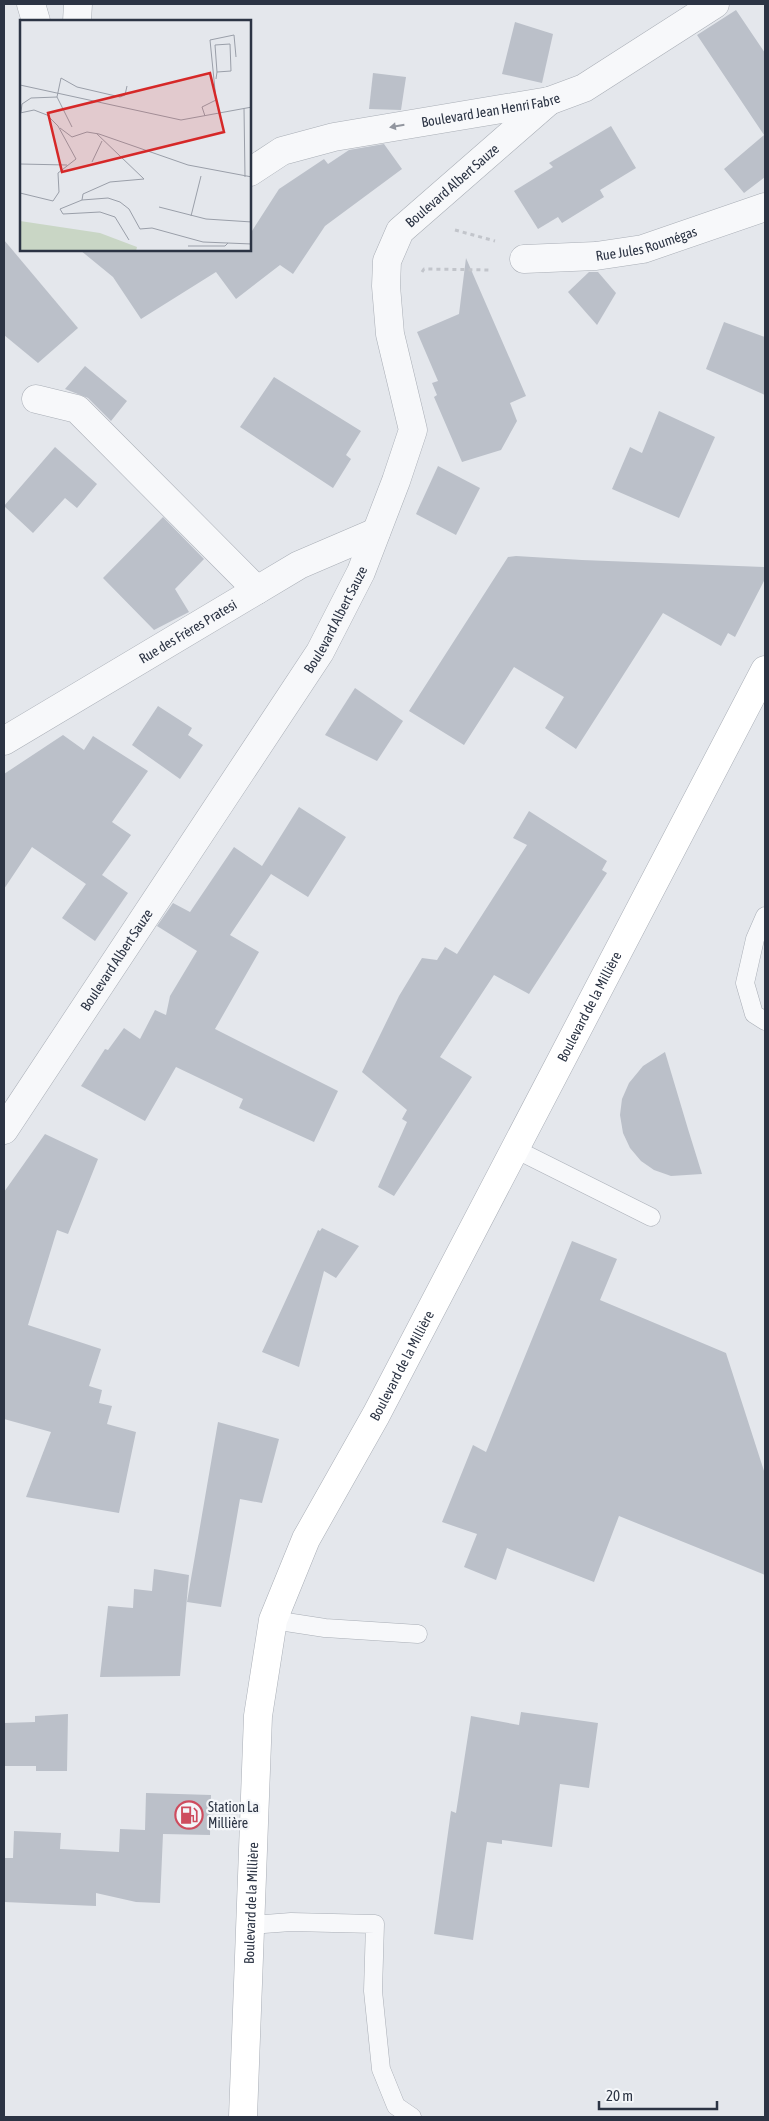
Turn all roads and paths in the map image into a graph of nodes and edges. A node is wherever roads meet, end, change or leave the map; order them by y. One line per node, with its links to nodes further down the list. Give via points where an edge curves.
1 (31, 4): 4 (street)
2 (78, 4): 5 (street)
3 (715, 4): 6 (street, Boulevard Jean Henri Fabre, via 584,88)
4 (36, 20)
5 (76, 20)
6 (549, 101): 7 (street, Boulevard Jean Henri Fabre, one-way to 7, via 334,137 282,151); 13 (street, Boulevard Albert Sauze, via 400,231 387,261 390,334 413,430)
7 (251, 171)
8 (765, 207): 9 (street, Rue Jules Roumégas, via 643,249 596,256)
9 (524, 259)
10 (424, 269): 11 (path)
11 (450, 270)
12 (36, 399): 14 (street, via 77,409)
13 (376, 532): 14 (street, Rue des Frères Pratesi, via 299,565); 19 (street, Boulevard Albert Sauze, via 361,572 320,652)
14 (257, 590): 16 (street, Rue des Frères Pratesi)
15 (765, 670): 20 (main road, Boulevard de la Millière)
16 (4, 741)
17 (765, 916): 18 (lane, via 755,939 745,983 754,1014)
18 (765, 1021)
19 (4, 1130)
20 (515, 1149): 21 (lane); 22 (main road, Boulevard de la Millière, via 376,1415 306,1539)
21 (651, 1217)
22 (273, 1620): 23 (lane, via 325,1628); 24 (main road, Boulevard de la Millière, via 258,1716)
23 (418, 1634)
24 (250, 1924): 25 (main road, Boulevard de la Millière); 26 (lane, via 375,1924 373,1990 381,2069 396,2106)
25 (243, 2117)
26 (412, 2117)

